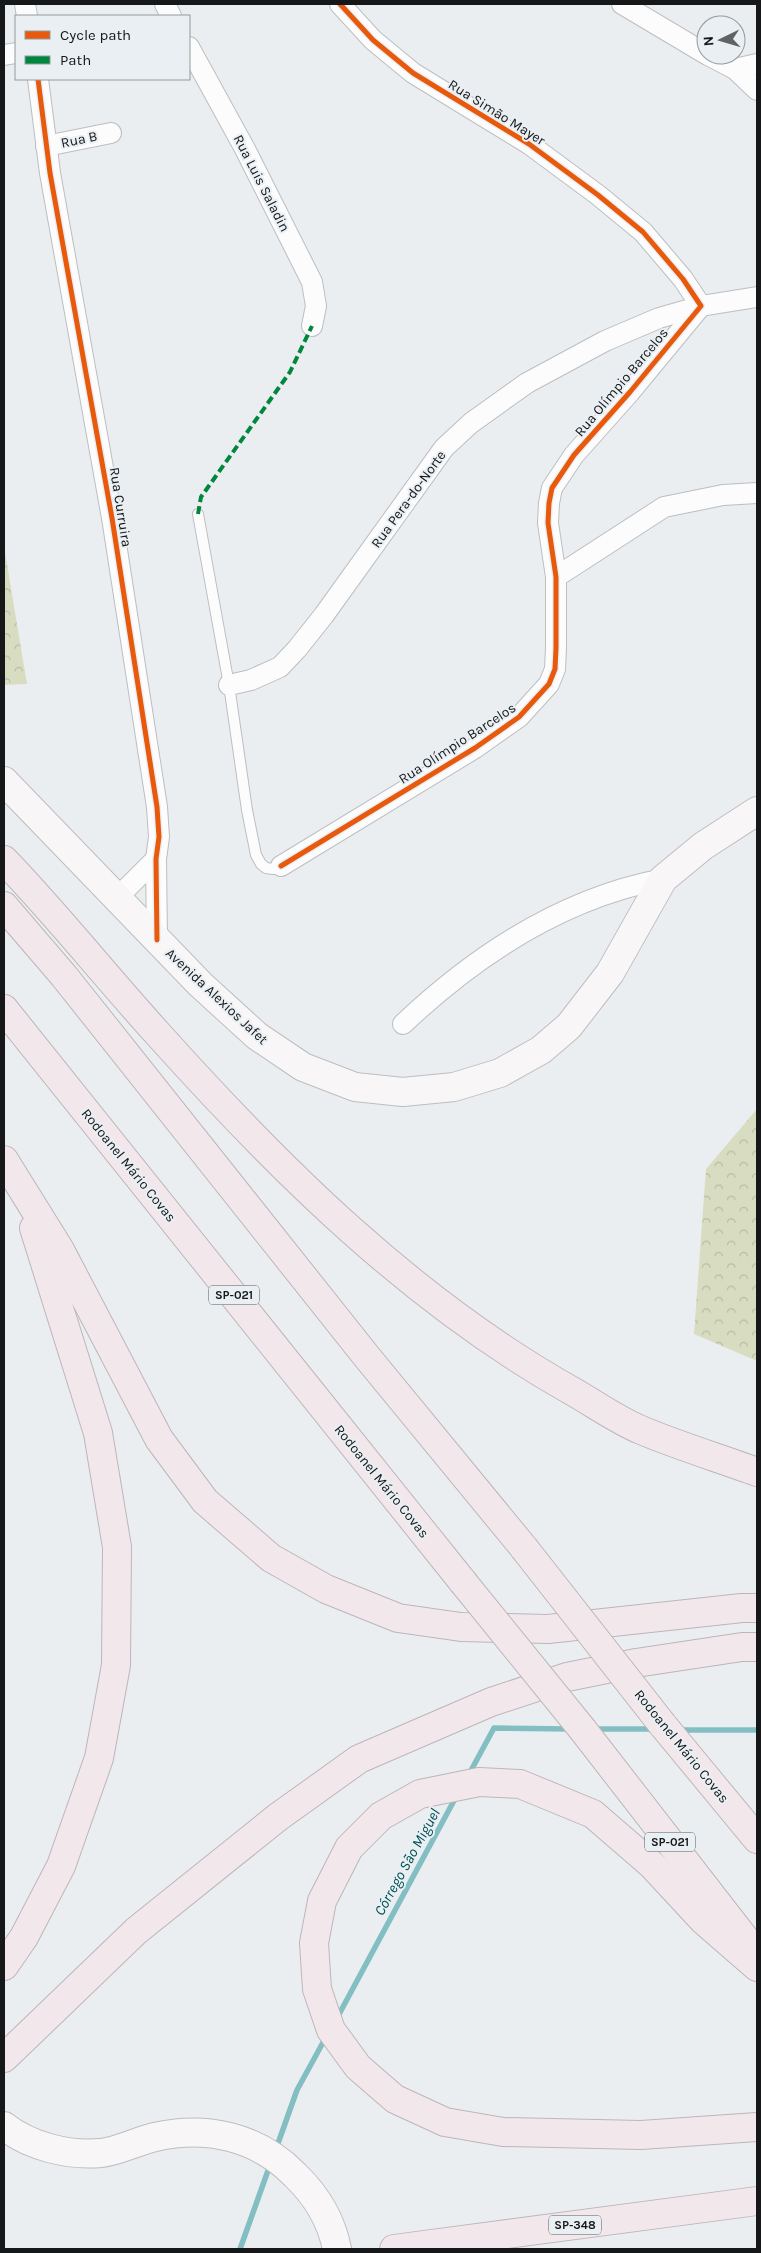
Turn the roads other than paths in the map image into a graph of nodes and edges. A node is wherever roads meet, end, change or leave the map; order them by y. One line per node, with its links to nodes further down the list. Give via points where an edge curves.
1 (164, 4): 4 (street)
2 (340, 4): 15 (street, Rua Simão Mayer, via 373,40 413,73 529,144 598,195 642,232 684,279)
3 (622, 4): 5 (street)
4 (171, 15)
5 (696, 48)
6 (190, 49): 16 (street, Rua Luis Saladin, via 312,282 316,306)
7 (757, 64): 9 (street)
8 (728, 65): 9 (street)
9 (735, 69): 11 (street)
10 (38, 80): 13 (street, Rua Curruira)
11 (757, 90)
12 (111, 133): 13 (street, Rua B)
13 (46, 146): 23 (street, Rua Curruira, via 112,518 156,797 159,837)
14 (757, 297): 15 (street, Rua Pera-do-Norte)
15 (701, 306): 19 (street, Rua Olímpio Barcelos, via 574,454 557,479 549,503 548,523); 20 (street, Rua Pera-do-Norte, via 659,318 605,341 527,383 471,423 444,448 297,649 280,667 251,680)
16 (312, 326)
17 (757, 493): 19 (street, via 723,495 664,507)
18 (198, 514): 20 (lane)
19 (556, 577): 25 (street, Rua Olímpio Barcelos, via 555,669 536,701 520,717 475,748)
20 (229, 685): 25 (lane, via 256,855 266,868)
21 (4, 781): 27 (main road, Avenida Alexios Jafet)
22 (756, 809): 26 (main road, Avenida Alexios Jafet)
23 (156, 859): 27 (street); 29 (street, Rua Curruira)
24 (4, 860): 34 (highway, via 159,1036 300,1184 379,1255 458,1318 542,1374 639,1429)
25 (281, 866)
26 (663, 879): 29 (main road, Avenida Alexios Jafet, via 610,973 569,1026 541,1050 500,1073 454,1087 403,1092 355,1087 303,1067 256,1036); 31 (street, Avenida Alexios Jafet, via 610,892 528,929 476,962)
27 (116, 899): 29 (main road, Avenida Alexios Jafet)
28 (4, 906): 37 (highway, Rodoanel Mário Covas, bridge, via 64,976)
29 (158, 940)
30 (4, 1009): 38 (highway, Rodoanel Mário Covas / SP-021, bridge, via 583,1730)
31 (403, 1024)
32 (4, 1160): 33 (highway)
33 (20, 1186): 35 (highway, via 60,1250 158,1440 205,1500 271,1558 326,1589 398,1618 461,1627 548,1628); 39 (highway, via 98,1433 117,1547 116,1665 99,1758 61,1866 24,1938)
34 (757, 1472)
35 (757, 1608)
36 (757, 1647): 41 (highway, via 636,1663 567,1677 491,1702 359,1759 278,1817 136,1931)
37 (757, 1839)
38 (757, 1954)
39 (4, 1966)
40 (757, 1967): 43 (highway, via 704,1921 652,1865 593,1814 512,1783 479,1782 420,1794 381,1816 349,1848 322,1901 314,1943 317,1989 331,2030 358,2067 395,2099 446,2122 503,2132 641,2135)
41 (4, 2058)
42 (4, 2126): 45 (main road, via 15,2134 75,2153 102,2153 155,2137 187,2132 236,2138 285,2164 311,2191 330,2222)
43 (757, 2127)
44 (757, 2201): 46 (highway, SP-348)
45 (337, 2249)
46 (394, 2249)

